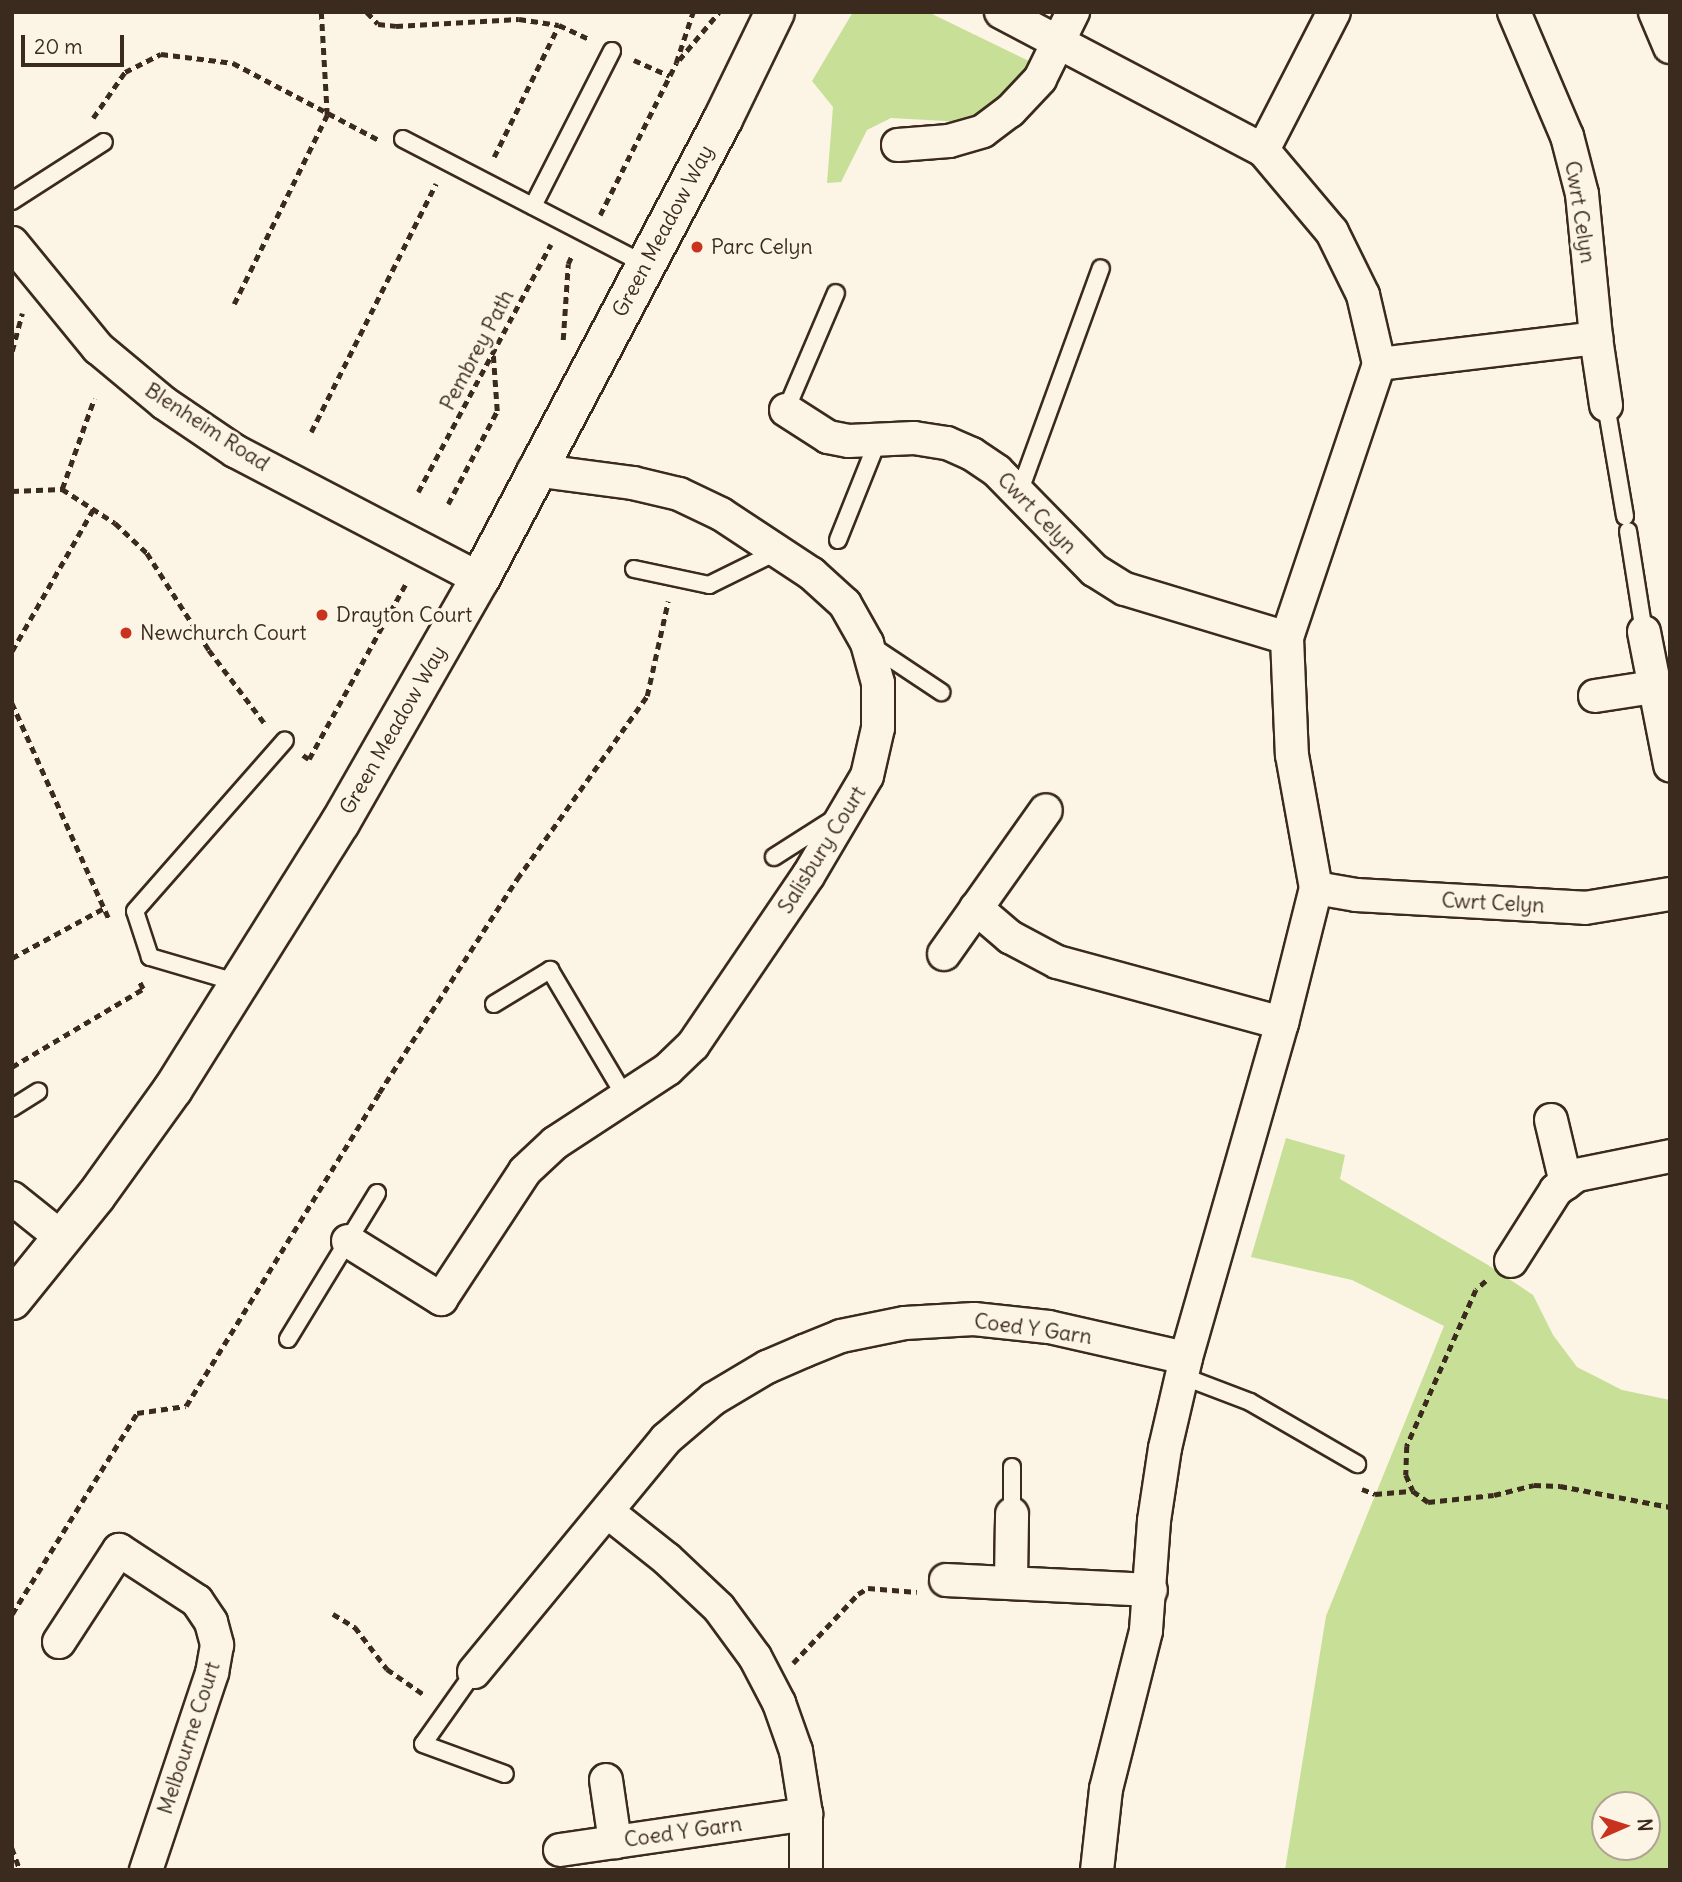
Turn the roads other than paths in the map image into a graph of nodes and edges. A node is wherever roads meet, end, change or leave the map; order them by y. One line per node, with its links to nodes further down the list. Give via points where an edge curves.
1 (775, 12): 17 (street, Green Meadow Way)
2 (1001, 12): 7 (street)
3 (1073, 12): 7 (street)
4 (1334, 12): 13 (street)
5 (1514, 12): 20 (street, Cwrt Celyn, via 1567,136 1582,194)
6 (1655, 12): 8 (street)
7 (1058, 42): 12 (street, via 1040,79 983,131 949,141); 13 (street)
8 (1670, 47)
9 (612, 51): 15 (lane)
10 (403, 139): 15 (lane)
11 (103, 142): 14 (lane)
12 (898, 145)
13 (1263, 150): 21 (street, via 1332,232 1363,295)
14 (12, 201)
15 (533, 206): 17 (lane)
16 (12, 243): 30 (street, Blenheim Road, via 98,348 164,403 235,451)
17 (644, 264): 25 (street, Green Meadow Way)
18 (1101, 268): 26 (lane)
19 (836, 293): 23 (lane)
20 (1595, 338): 21 (street); 22 (street, Cwrt Celyn)
21 (1379, 364): 32 (street)
22 (1606, 405): 31 (lane, Cwrt Celyn)
23 (786, 410): 24 (street, Cwrt Celyn, via 828,437)
24 (877, 440): 26 (street, Cwrt Celyn, via 914,438 947,443 997,471); 27 (lane)
25 (534, 470): 28 (street, Salisbury Court, via 679,494 721,514); 30 (street, Green Meadow Way)
26 (1019, 493): 32 (street, Cwrt Celyn, via 1067,546 1125,589)
27 (838, 540)
28 (778, 551): 29 (lane, via 709,585); 33 (street, Salisbury Court, via 845,604)
29 (634, 569)
30 (480, 579): 46 (street, Green Meadow Way, via 340,823)
31 (1644, 632): 34 (street, Cwrt Celyn)
32 (1287, 638): 42 (street, via 1292,755)
33 (867, 643): 35 (lane); 40 (street, Salisbury Court, via 878,683 878,728 867,776)
34 (1653, 687): 36 (street); 38 (street, Cwrt Celyn)
35 (941, 692)
36 (1595, 696)
37 (285, 740): 46 (lane, via 135,911 150,957)
38 (1670, 765)
39 (1046, 810): 44 (street)
40 (846, 811): 41 (lane); 50 (street, Salisbury Court, via 808,876 693,1045)
41 (774, 858)
42 (1316, 888): 43 (street, Cwrt Celyn, via 1356,895 1585,908); 48 (street)
43 (1670, 894)
44 (976, 908): 45 (street); 48 (street, via 1010,937 1056,962)
45 (943, 954)
46 (241, 983): 57 (street, Green Meadow Way, via 173,1089)
47 (494, 1004): 50 (lane, via 550,970)
48 (1282, 1023): 62 (street)
49 (38, 1092): 51 (lane)
50 (626, 1098): 58 (street, Salisbury Court, via 555,1143 525,1171 441,1299)
51 (12, 1108)
52 (1551, 1120): 54 (street)
53 (1670, 1156): 54 (street, via 1577,1175)
54 (1566, 1183): 59 (street, via 1556,1190)
55 (377, 1194): 58 (lane)
56 (12, 1198): 57 (street)
57 (62, 1238): 60 (street, Green Meadow Way)
58 (348, 1241): 61 (lane)
59 (1511, 1261)
60 (12, 1300)
61 (288, 1339)
62 (1184, 1367): 63 (lane); 65 (street, Coed Y Garn, via 1049,1327 974,1319 905,1323 841,1336 767,1367 713,1399 666,1439); 69 (street, via 1154,1521)
63 (1357, 1464)
64 (1012, 1467): 66 (lane)
65 (608, 1513): 71 (street, Coed Y Garn); 74 (street, via 719,1608 755,1657 796,1751)
66 (1012, 1514): 68 (street)
67 (952, 1580): 68 (street)
68 (1012, 1581): 69 (street)
69 (1151, 1590): 79 (street, via 1146,1631 1106,1789)
70 (59, 1642): 77 (street, Melbourne Court, via 119,1550 197,1601 211,1622 217,1645 212,1673)
71 (474, 1672): 72 (lane, via 423,1744)
72 (505, 1774)
73 (606, 1780): 75 (street)
74 (806, 1814): 75 (street, Coed Y Garn); 78 (street)
75 (615, 1842): 76 (street, Coed Y Garn)
76 (560, 1850)
77 (146, 1870)
78 (806, 1870)
79 (1097, 1870)

